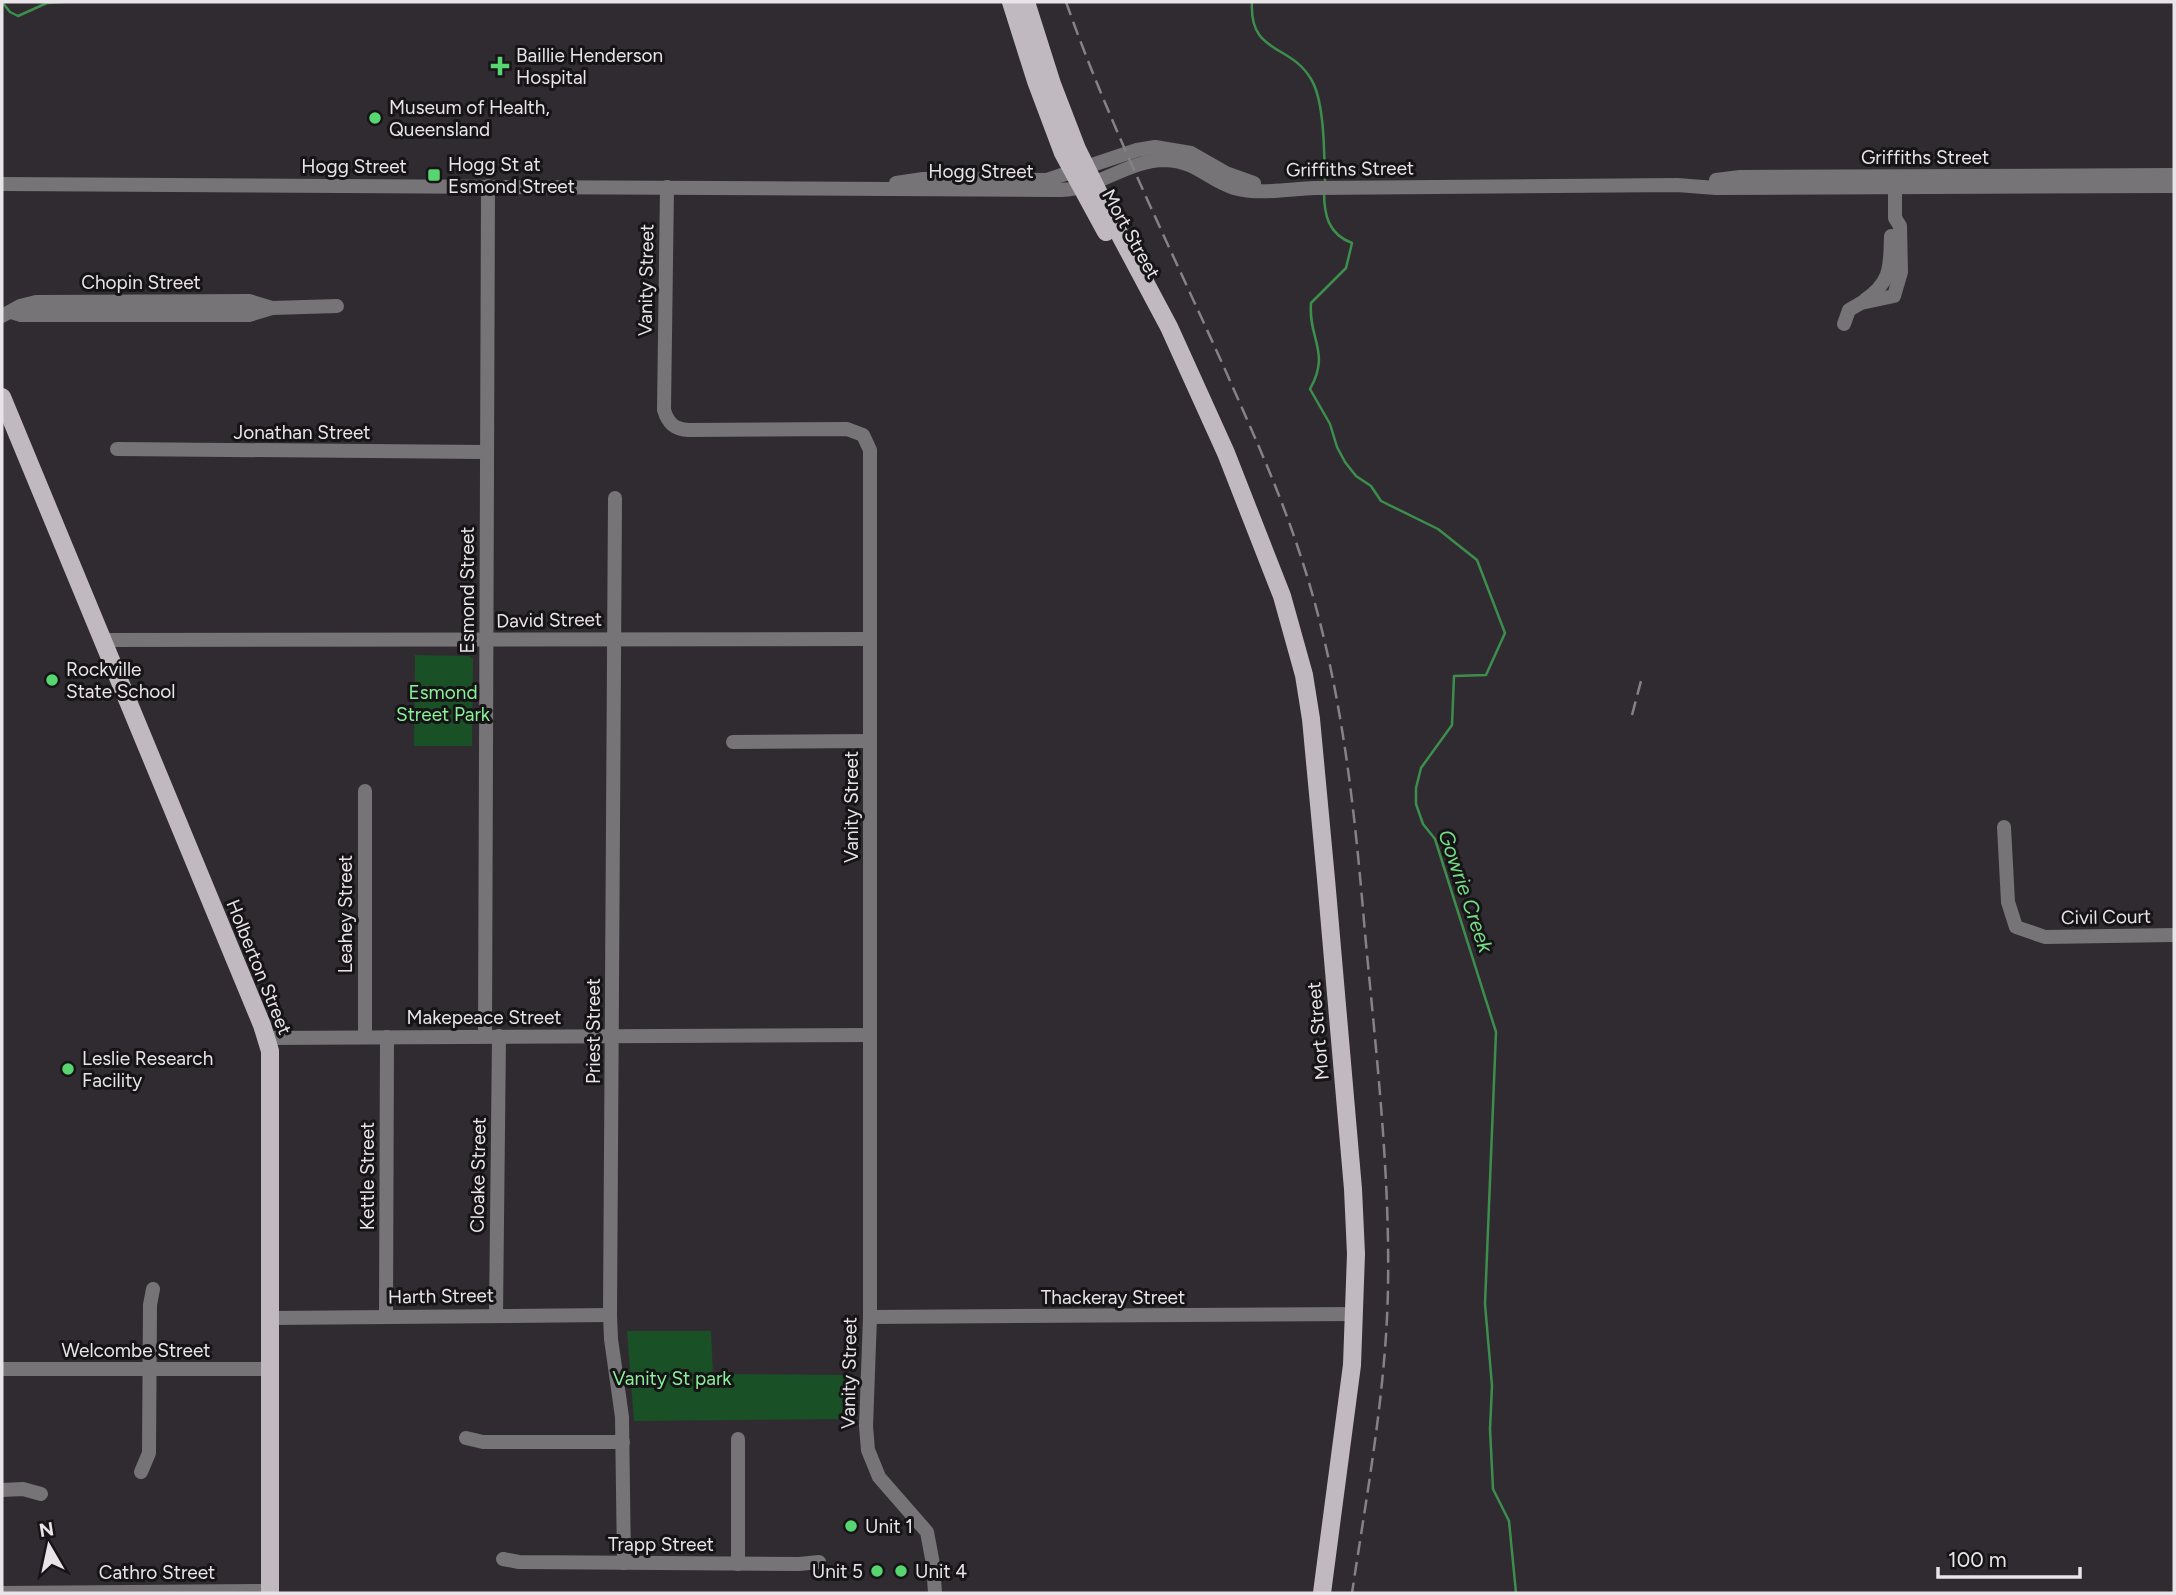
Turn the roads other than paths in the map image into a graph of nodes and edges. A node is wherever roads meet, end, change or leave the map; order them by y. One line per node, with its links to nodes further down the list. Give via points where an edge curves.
1 (1011, 2): 4 (main road, Mort Street, via 1048,116)
2 (1026, 2): 4 (main road, Mort Street)
3 (2174, 175): 5 (street, Griffiths Street)
4 (1084, 177): 5 (street, Griffiths Street, via 1138,150 1155,147 1205,159 1243,180 1276,189 1716,188); 9 (street, Hogg Street, via 1052,190); 33 (main road, Mort Street, via 1188,366 1257,528 1304,675 1353,1189)
5 (1895, 182): 8 (street, Griffiths Street); 12 (street, via 1901,272 1894,296 1861,303 1849,310)
6 (2, 184): 7 (street, Hogg Street)
7 (488, 186): 9 (street, Hogg Street); 15 (street, Esmond Street)
8 (2174, 186)
9 (667, 187): 18 (street, Vanity Street, via 664,410 668,422 688,430 847,429 863,435 870,450)
10 (337, 306): 11 (street, Chopin Street, via 272,308 249,315)
11 (6, 314)
12 (1844, 324)
13 (2, 397): 19 (main road, Holberton Street)
14 (117, 449): 15 (street, Jonathan Street)
15 (486, 452): 20 (street, Esmond Street)
16 (615, 498): 17 (street, Priest Street)
17 (613, 638): 18 (street, David Street); 20 (street, David Street); 29 (street, Priest Street)
18 (869, 639): 21 (street, Vanity Street)
19 (103, 640): 20 (street, David Street); 31 (main road, Holberton Street)
20 (486, 640): 28 (street, Esmond Street)
21 (870, 741): 22 (street); 26 (street, Vanity Street)
22 (733, 742)
23 (365, 792): 27 (street, Leahey Street)
24 (2004, 827): 25 (street, Civil Court, via 2008,902 2017,927 2045,937)
25 (2174, 935)
26 (870, 1035): 29 (street, Makepeace Street); 37 (street, Vanity Street)
27 (365, 1036): 30 (street, Makepeace Street); 31 (street, Makepeace Street)
28 (492, 1036): 29 (street, Makepeace Street); 30 (street, Makepeace Street); 34 (street, Cloake Street)
29 (613, 1036): 35 (street, Priest Street)
30 (387, 1037): 36 (street, Kettle Street)
31 (267, 1038): 38 (main road, Holberton Street)
32 (153, 1289): 40 (street)
33 (1355, 1314): 37 (street, Thackeray Street); 55 (main road, Mort Street)
34 (496, 1315): 35 (street, Harth Street); 36 (street, Harth Street)
35 (610, 1315): 44 (street, Priest Street)
36 (386, 1316): 38 (street, Harth Street)
37 (870, 1317): 54 (street, Vanity Street, via 868,1450 879,1477 927,1532)
38 (271, 1318): 41 (main road, Holberton Street)
39 (2, 1369): 40 (street, Welcombe Street)
40 (149, 1369): 41 (street, Welcombe Street); 45 (street, via 149,1453)
41 (271, 1369): 52 (main road, Holberton Street)
42 (466, 1438): 44 (street, via 482,1442)
43 (738, 1439): 51 (street)
44 (623, 1442): 50 (street, Priest Street)
45 (141, 1472)
46 (2, 1490): 47 (street)
47 (41, 1494)
48 (503, 1559): 50 (street, Trapp Street)
49 (819, 1562): 51 (street, Trapp Street)
50 (624, 1563): 51 (street, Trapp Street)
51 (738, 1564)
52 (271, 1592): 53 (street, Cathro Street)
53 (2, 1593)
54 (935, 1593)
55 (1322, 1593)

